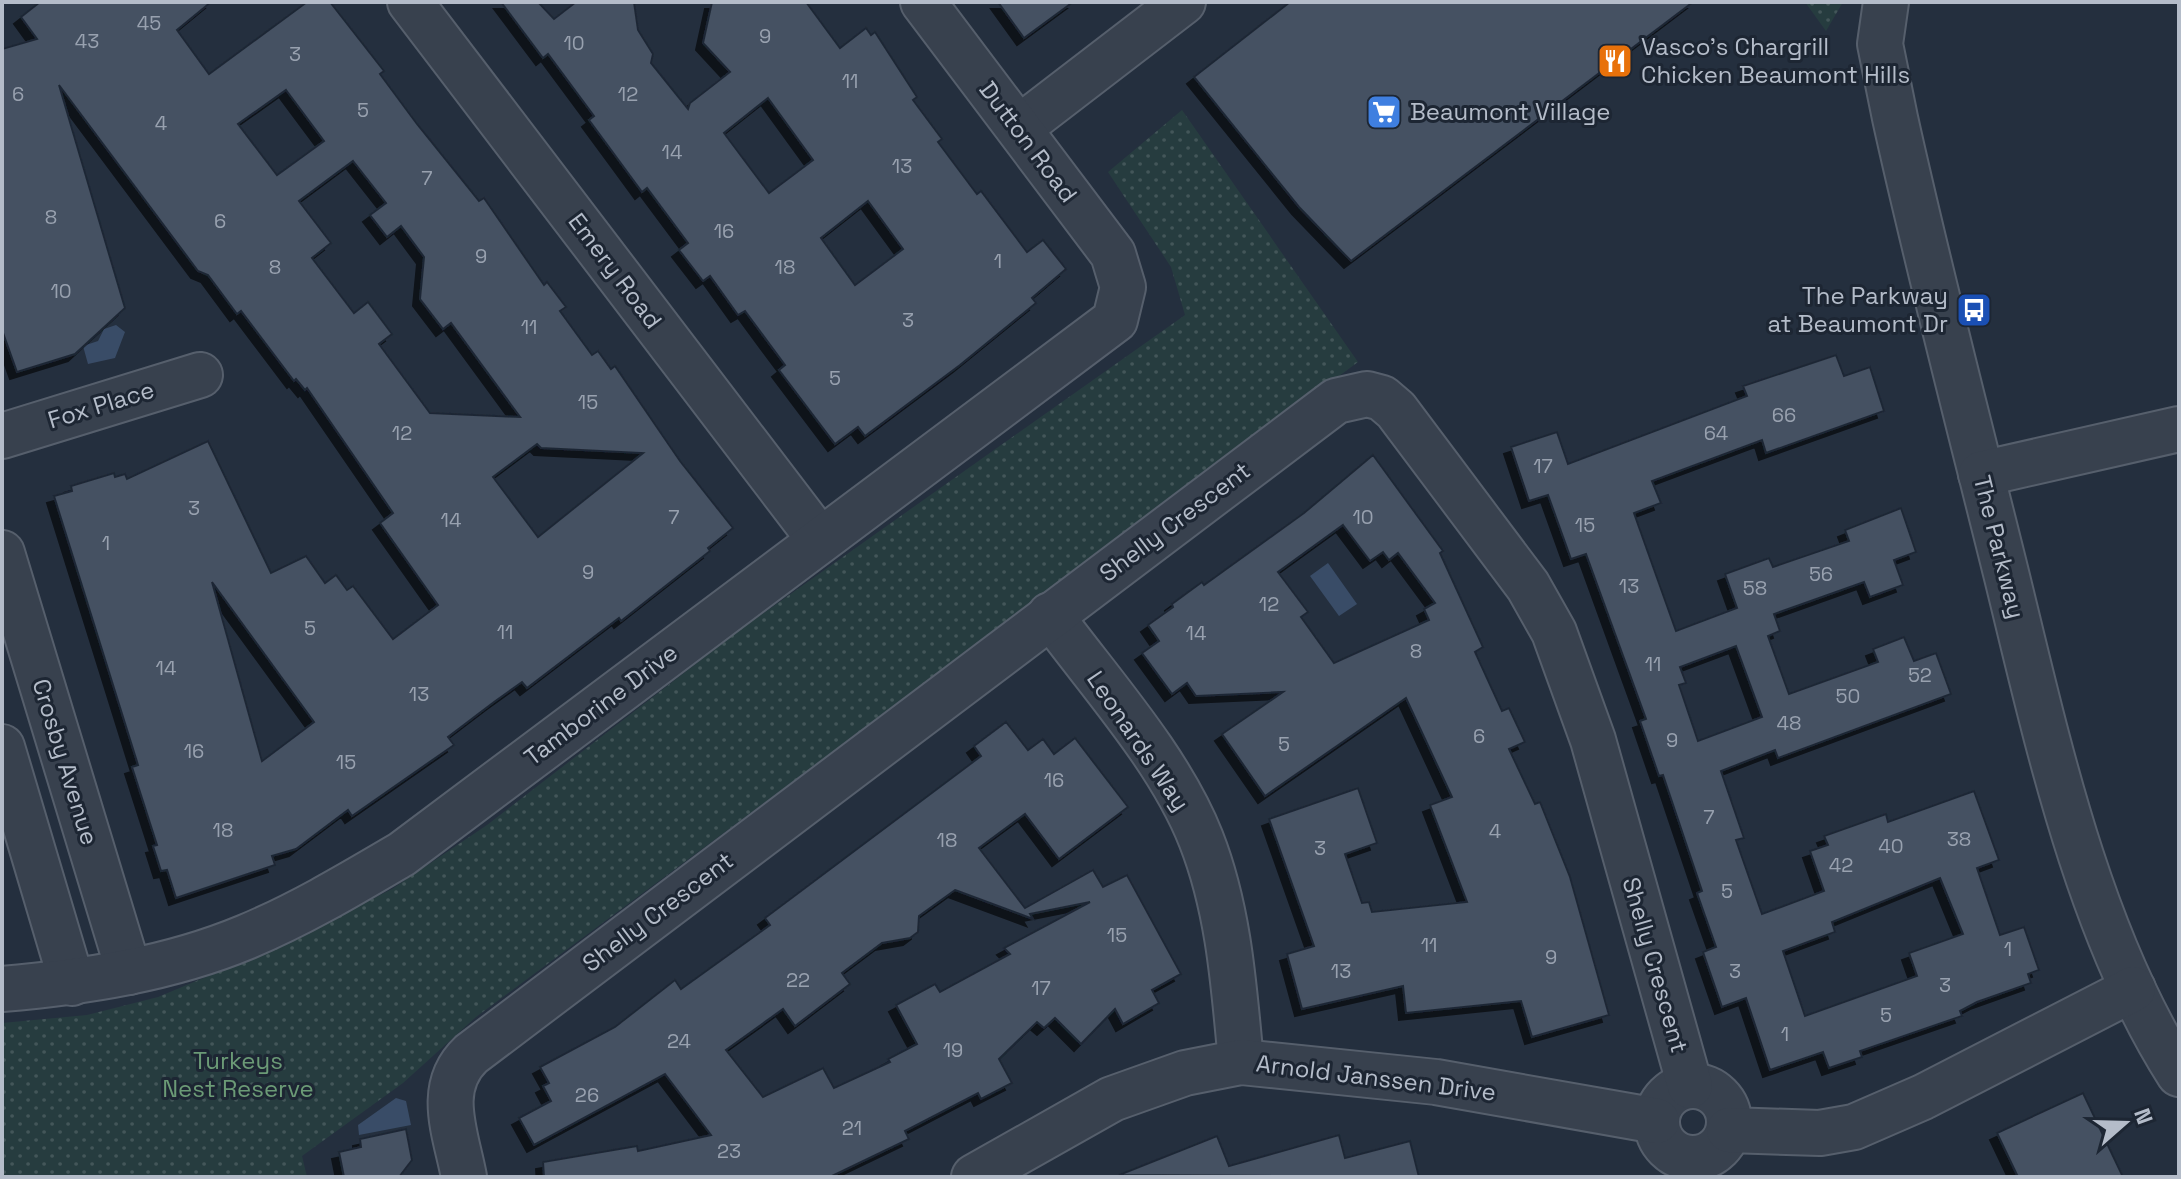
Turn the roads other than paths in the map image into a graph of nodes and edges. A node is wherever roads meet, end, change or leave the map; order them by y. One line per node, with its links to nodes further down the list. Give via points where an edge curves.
1 (410, 2): 11 (street, Emery Road)
2 (923, 2): 5 (street, Dutton Road)
3 (1183, 2): 5 (street)
4 (1886, 2): 10 (street, The Parkway, via 1880,44)
5 (1019, 128): 6 (street, Dutton Road, via 1113,254)
6 (1123, 287): 11 (street, Tamborine Drive, via 1115,320)
7 (200, 375): 9 (street, Fox Place)
8 (2179, 429): 10 (street)
9 (2, 436)
10 (1981, 474): 18 (street, The Parkway, via 2069,815)
11 (820, 540): 15 (street, Tamborine Drive, via 402,854 319,903 244,938)
12 (2, 553): 15 (street, Crosby Avenue)
13 (1050, 615): 19 (street, Leonards Way, via 1163,770 1201,839 1229,938); 21 (street, Shelly Crescent, via 1336,401 1367,394 1382,398 1498,545 1554,632 1593,740); 24 (street, Shelly Crescent, via 460,1064 449,1095)
14 (2, 747): 16 (street)
15 (129, 972): 16 (street, Tamborine Drive)
16 (72, 983): 17 (street, Tamborine Drive)
17 (2, 989)
18 (2133, 989): 20 (street, The Parkway); 23 (street, via 1854,1127)
19 (1241, 1062): 22 (street, Arnold Janssen Drive, via 1436,1082); 25 (street, Arnold Janssen Drive, via 1185,1073 1112,1099)
20 (2179, 1074)
21 (1690, 1086): 22 (street, via 1670,1094); 23 (street, via 1701,1086 1720,1098 1729,1118)
22 (1657, 1121): 23 (street, via 1658,1133 1673,1152)
23 (1710, 1155)
24 (464, 1177)
25 (974, 1177)

